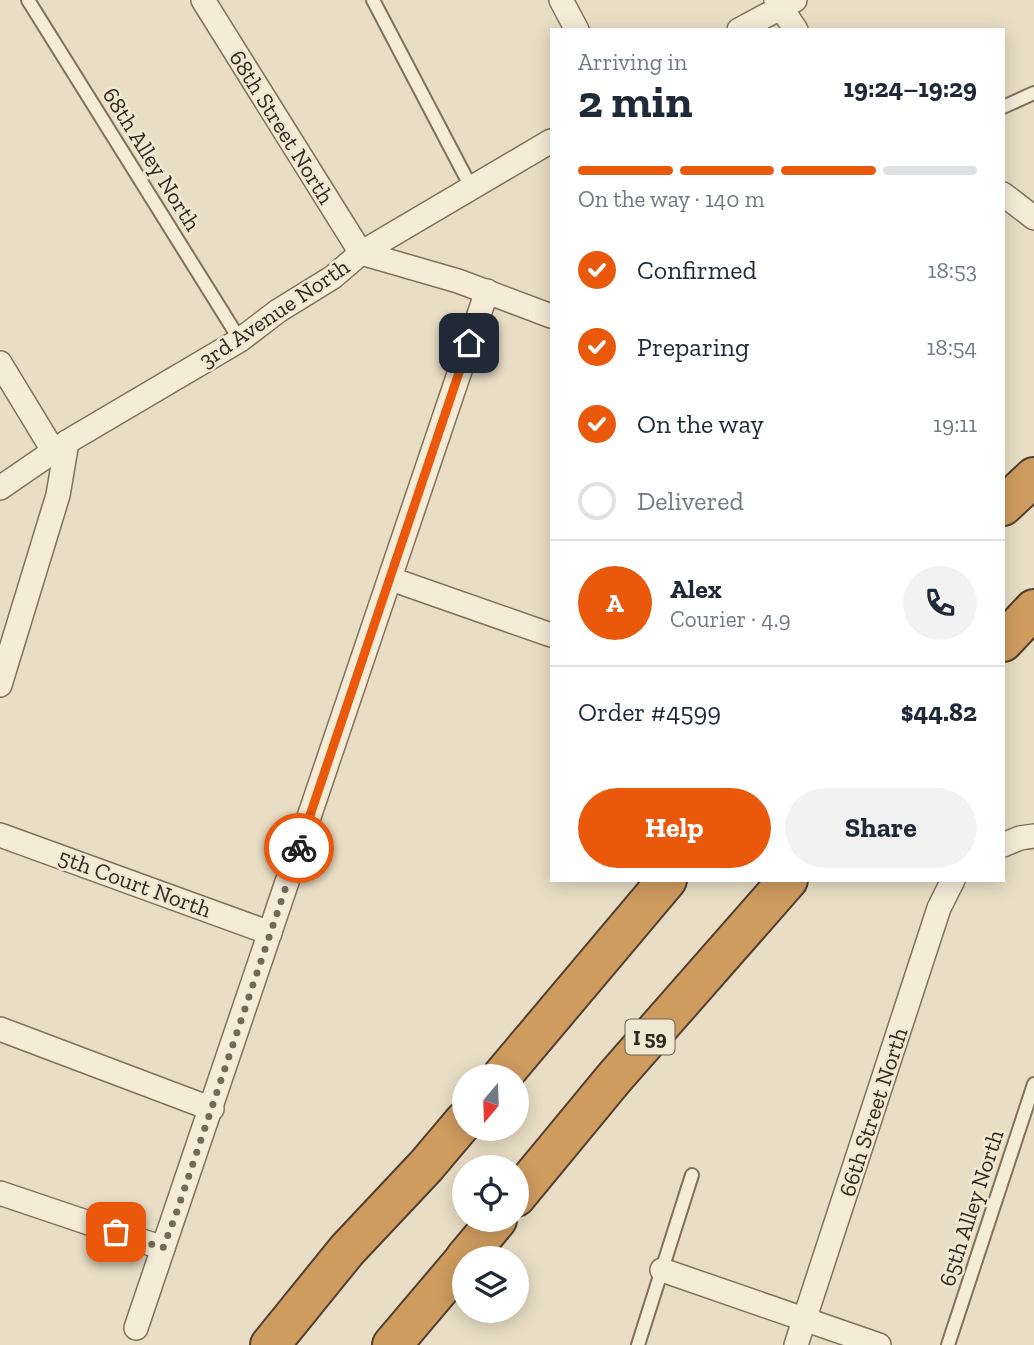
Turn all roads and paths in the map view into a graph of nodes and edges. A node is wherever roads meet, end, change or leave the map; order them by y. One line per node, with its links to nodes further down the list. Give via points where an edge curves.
1 (28, 0): 18 (lane, 68th Alley North)
2 (203, 0): 15 (street, 68th Street North)
3 (373, 0): 12 (lane)
4 (561, 0): 6 (street)
5 (783, 2): 7 (street); 8 (street)
6 (576, 28)
7 (742, 28)
8 (795, 28)
9 (1034, 93): 10 (lane)
10 (1005, 106)
11 (550, 142): 12 (street, 3rd Avenue North)
12 (472, 189): 15 (street, 3rd Avenue North)
13 (1005, 196): 14 (street)
14 (1034, 218)
15 (361, 253): 16 (street); 18 (street, 3rd Avenue North)
16 (487, 291): 17 (street); 24 (street)
17 (550, 316)
18 (240, 340): 20 (street, 3rd Avenue North)
19 (0, 363): 20 (street)
20 (60, 447): 22 (street, 3rd Avenue North); 26 (street, via 58,495)
21 (1034, 477): 23 (highway)
22 (0, 488)
23 (1005, 504)
24 (391, 579): 27 (street); 34 (street)
25 (1034, 609): 28 (highway)
26 (8, 632): 29 (street)
27 (550, 635)
28 (1005, 640)
29 (0, 685)
30 (0, 835): 34 (street, 5th Court North)
31 (665, 882): 36 (highway)
32 (786, 882): 41 (highway, I 59)
33 (952, 882): 48 (street, 66th Street North, via 939,908)
34 (270, 933): 38 (street)
35 (0, 1029): 38 (street)
36 (512, 1064)
37 (1034, 1084): 55 (lane, 65th Alley North)
38 (212, 1109): 45 (street)
39 (452, 1135): 50 (highway, via 347,1250)
40 (692, 1175): 46 (lane)
41 (529, 1181)
42 (0, 1193): 45 (street)
43 (487, 1232): 44 (highway)
44 (475, 1246)
45 (163, 1248): 49 (street)
46 (663, 1270): 48 (street); 52 (lane)
47 (452, 1274): 51 (highway)
48 (805, 1319): 53 (street, 66th Street North); 54 (street)
49 (136, 1328)
50 (270, 1345)
51 (393, 1345)
52 (638, 1345)
53 (796, 1345)
54 (879, 1345)
55 (948, 1345)

